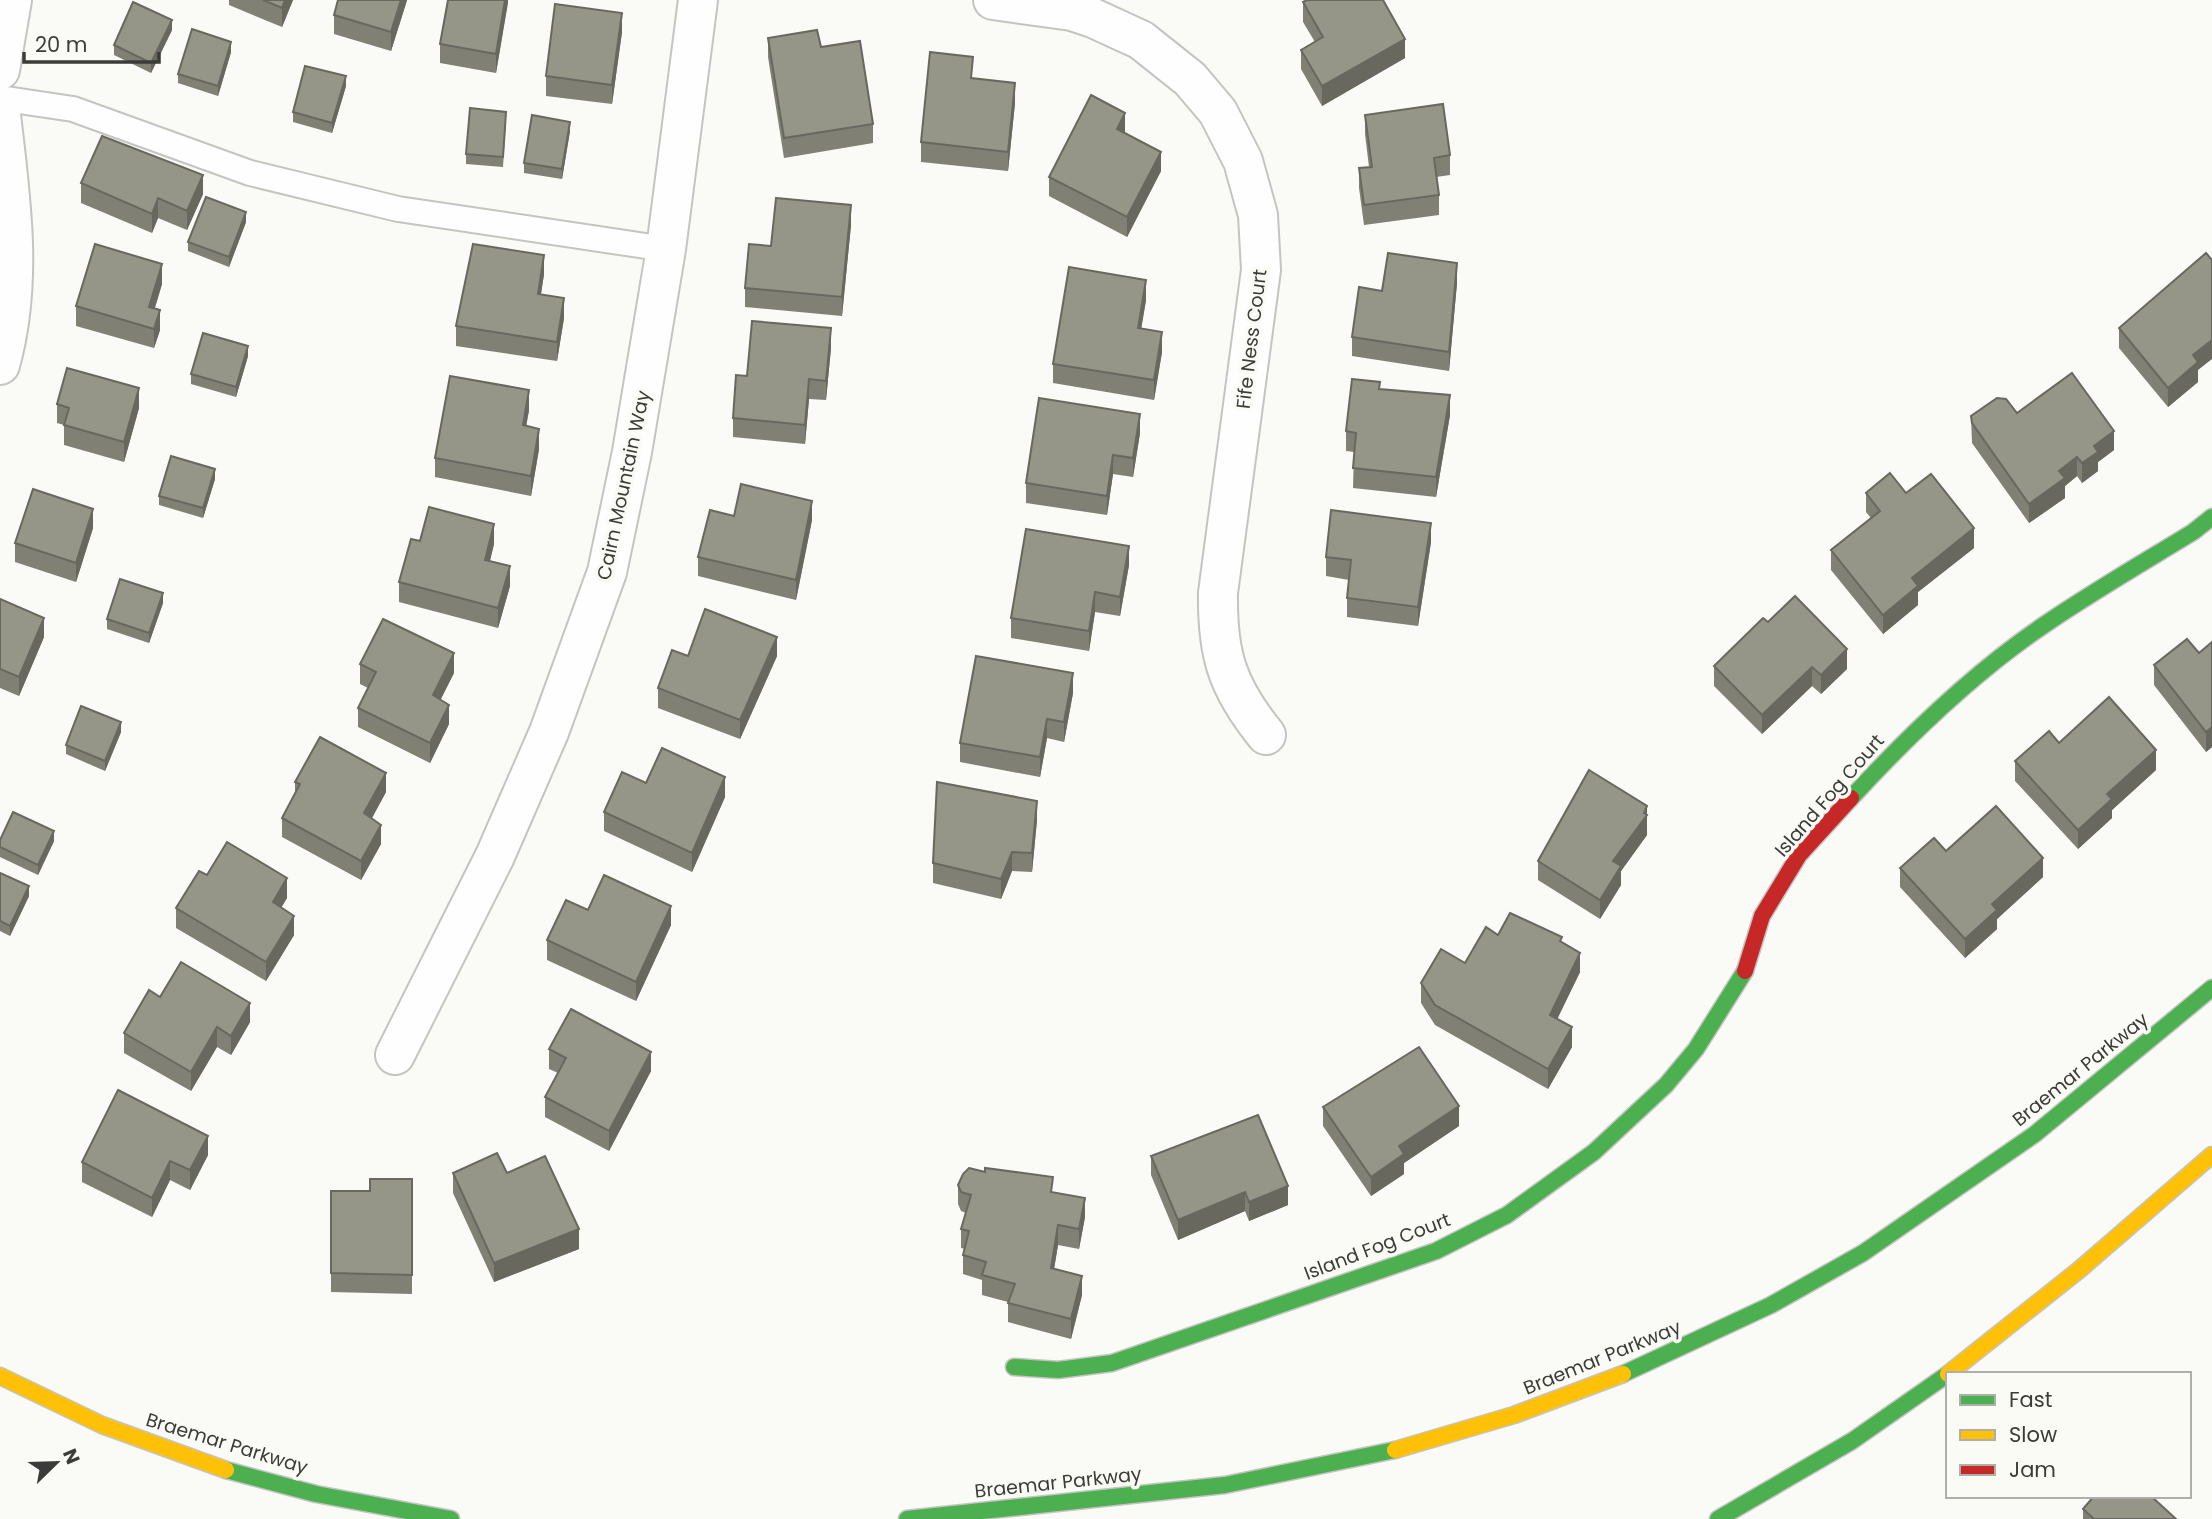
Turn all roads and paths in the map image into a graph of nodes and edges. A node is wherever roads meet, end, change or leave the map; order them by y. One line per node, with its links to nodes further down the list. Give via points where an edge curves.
1 (12, 0): 4 (street)
2 (698, 0): 7 (street, Cairn Mountain Way)
3 (993, 0): 10 (street, Fife Ness Court, via 1072,11 1141,40 1190,79 1218,112 1243,161 1258,215 1261,271 1217,627 1226,669 1244,708)
4 (0, 70)
5 (0, 98): 7 (lane, via 73,109 250,173 398,209)
6 (0, 107): 8 (street, via 14,228 13,285)
7 (666, 249): 12 (street, Cairn Mountain Way, via 607,572 549,732 495,856)
8 (0, 365)
9 (2212, 517): 14 (street, Island Fog Court, via 2045,624 1958,692 1893,753 1799,855 1762,916 1744,974 1666,1086 1594,1152 1507,1214 1436,1251 1112,1363 1058,1370)
10 (1266, 735)
11 (2212, 988): 19 (street, Braemar Parkway, via 2035,1134 1863,1253 1771,1305 1645,1365 1514,1415 1376,1455 1225,1485)
12 (395, 1055)
13 (2212, 1155): 15 (street, via 2079,1270)
14 (1014, 1367)
15 (1951, 1372)
16 (1946, 1375): 20 (street, via 1852,1441)
17 (0, 1376): 18 (street, Braemar Parkway, via 163,1449 279,1485)
18 (451, 1519)
19 (907, 1519)
20 (1718, 1519)

